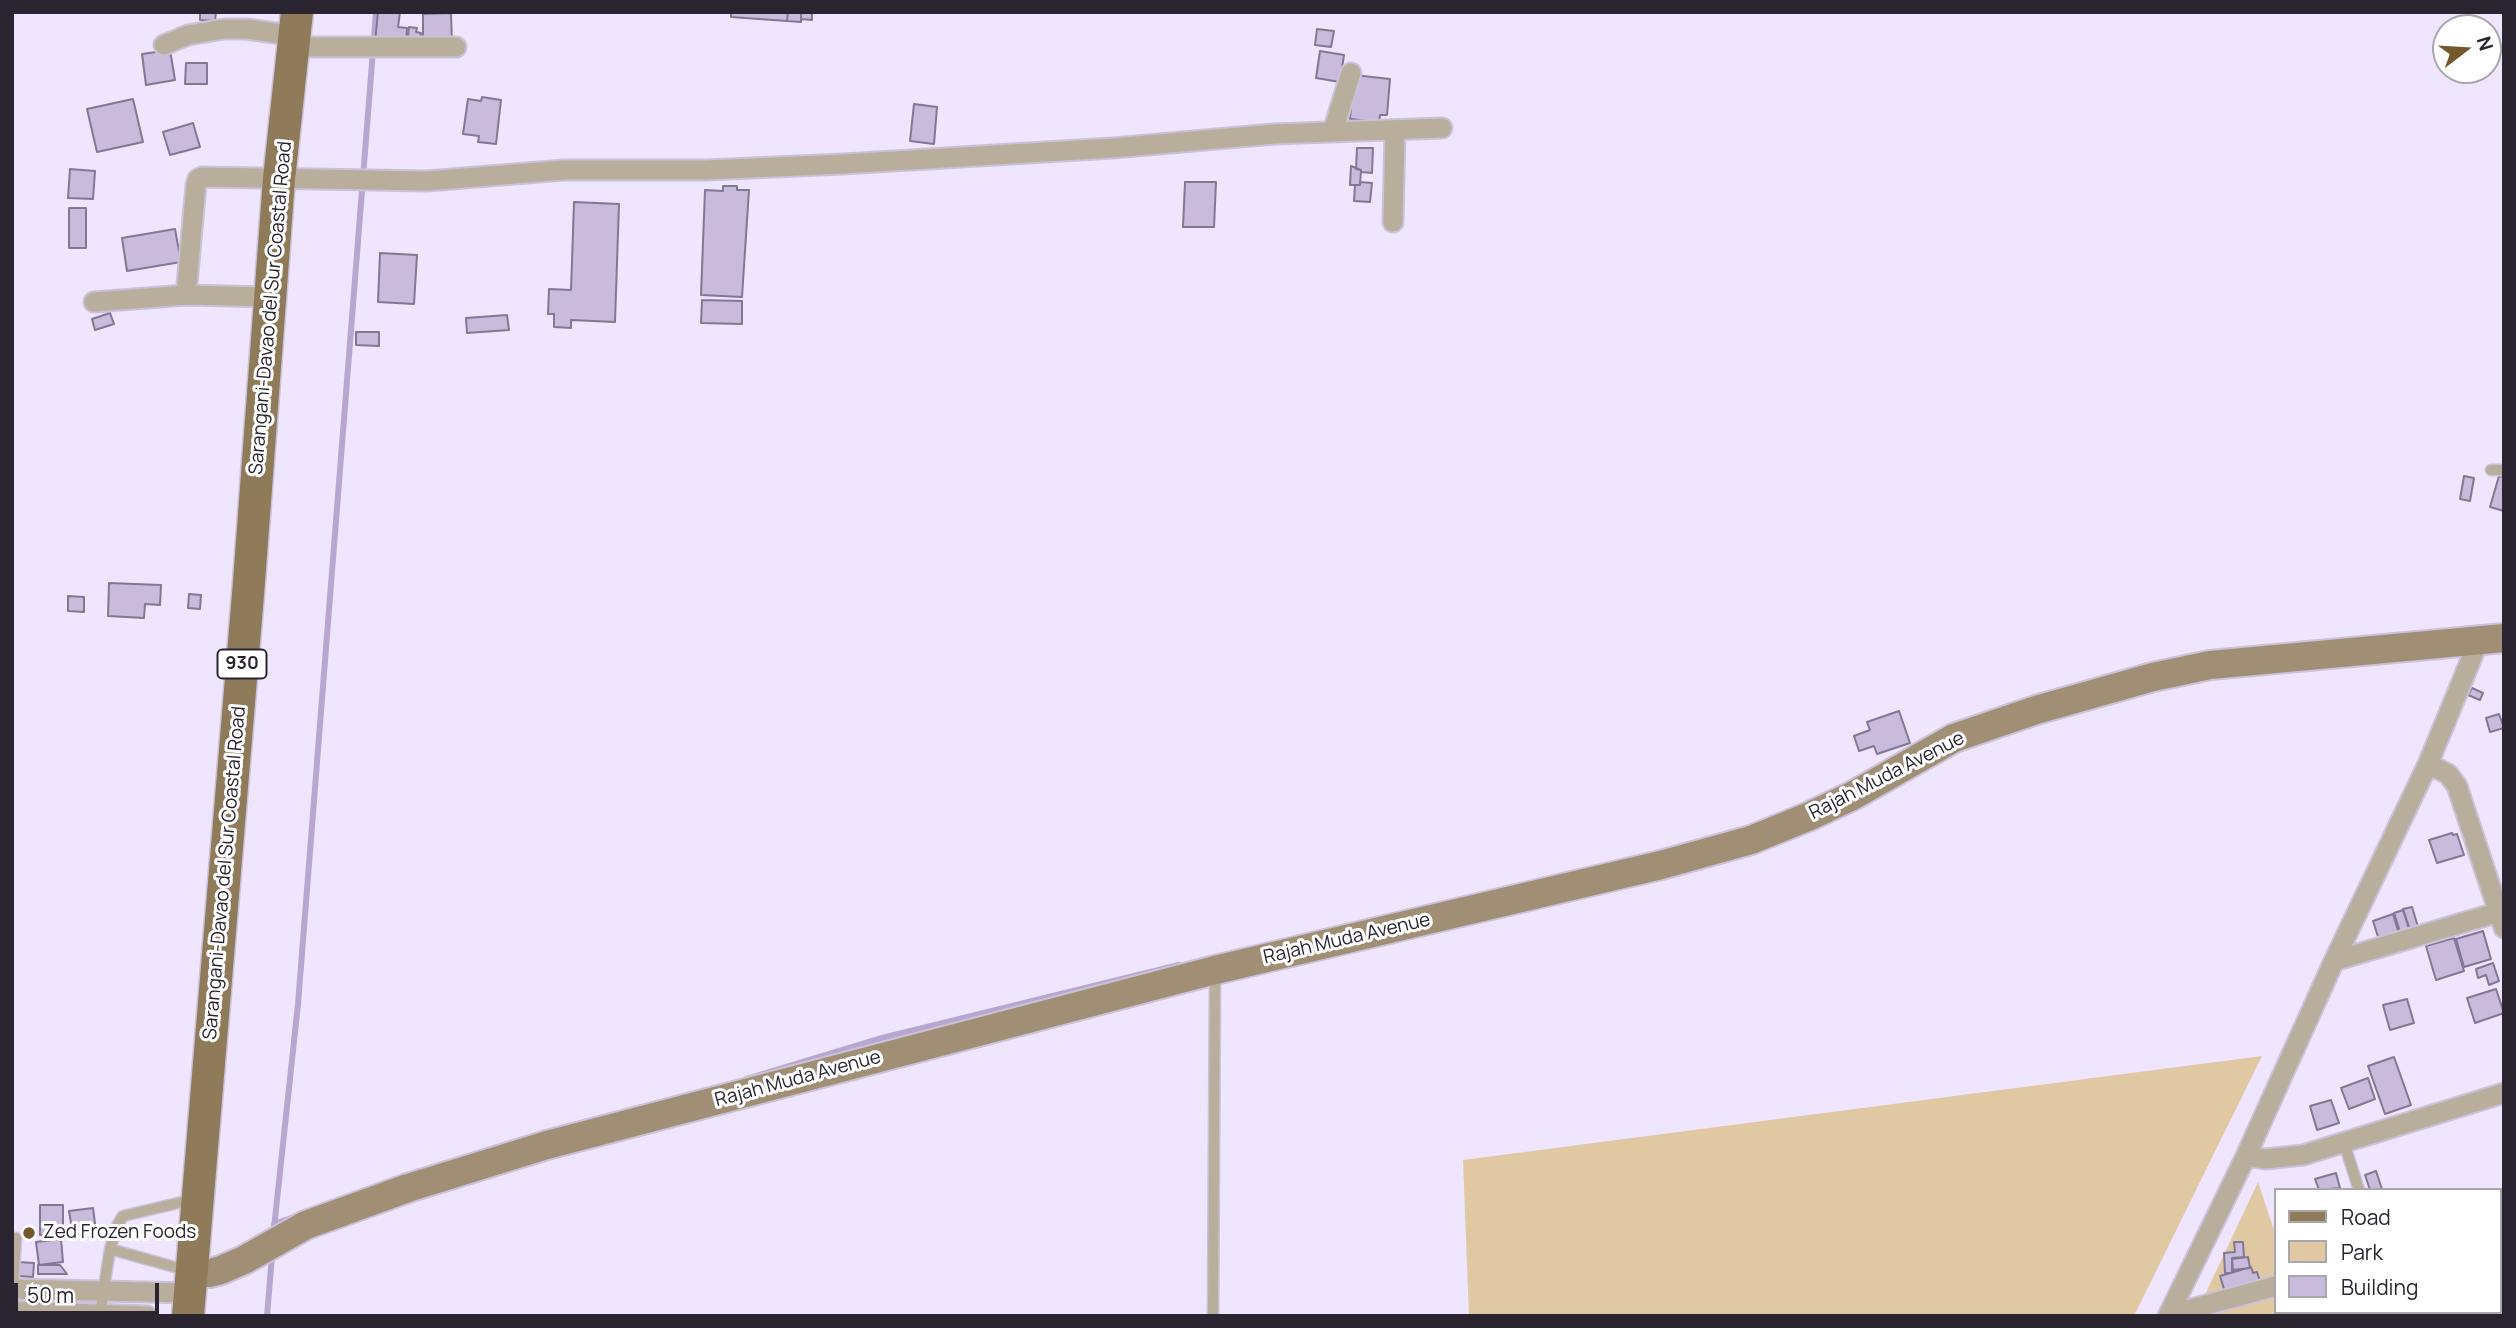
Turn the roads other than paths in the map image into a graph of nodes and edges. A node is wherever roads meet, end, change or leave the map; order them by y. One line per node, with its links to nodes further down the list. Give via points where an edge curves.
1 (295, 32): 2 (street, via 224,29); 3 (street); 8 (main road, Sarangani-Davao del Sur Coastal Road / 930)
2 (164, 45)
3 (456, 47)
4 (1351, 73): 7 (street)
5 (1442, 128): 6 (street)
6 (1395, 130): 7 (street); 9 (street)
7 (1333, 131): 8 (street, via 796,166 564,170 414,182)
8 (279, 179): 10 (street, via 198,179); 11 (main road, Sarangani-Davao del Sur Coastal Road / 930)
9 (1393, 222)
10 (186, 295): 11 (street); 12 (street)
11 (270, 297): 24 (main road, Sarangani-Davao del Sur Coastal Road / 930)
12 (94, 302)
13 (2491, 470): 14 (lane)
14 (2504, 470)
15 (2496, 637): 16 (street); 19 (street, Rajah Muda Avenue, via 2210,665 2153,677 1954,738 1854,795 1751,840)
16 (2428, 764): 17 (street, via 2454,779); 18 (street)
17 (2501, 920): 18 (street)
18 (2334, 961): 22 (street)
19 (1215, 970): 30 (street, Rajah Muda Avenue, via 547,1145 408,1188 306,1225 244,1260 210,1273); 35 (lane)
20 (2504, 1093): 21 (street)
21 (2344, 1143): 22 (street, via 2282,1158); 23 (lane)
22 (2246, 1156): 36 (street)
23 (2358, 1188)
24 (199, 1198): 26 (lane, via 123,1216); 30 (main road, Sarangani-Davao del Sur Coastal Road / 930)
25 (16, 1238): 28 (lane)
26 (110, 1249): 29 (lane); 30 (lane)
27 (2274, 1287): 36 (street)
28 (13, 1289): 29 (street)
29 (102, 1291): 30 (street); 33 (lane)
30 (190, 1294)
31 (12, 1311): 32 (street)
32 (38, 1314): 33 (street)
33 (100, 1314): 34 (street)
34 (147, 1316)
35 (1213, 1316)
36 (2169, 1316)

